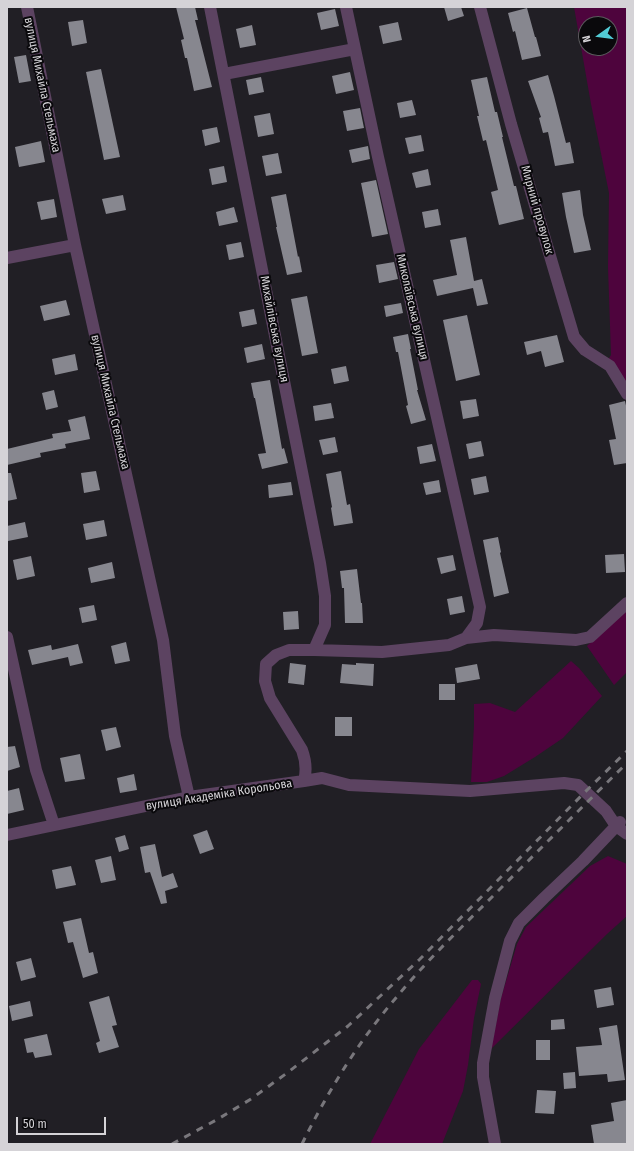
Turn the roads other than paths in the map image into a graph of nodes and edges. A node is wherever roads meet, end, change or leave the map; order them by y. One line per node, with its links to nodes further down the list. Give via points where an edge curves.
1 (27, 7): 7 (street, вулиця Михайла Стельмаха)
2 (210, 7): 6 (street, Михайлівська вулиця)
3 (346, 7): 5 (street, Миколаївська вулиця)
4 (480, 7): 9 (street, Мирний провулок, via 511,124 574,337 585,350 610,366)
5 (355, 49): 6 (street); 12 (street, Миколаївська вулиця, via 480,607 477,623)
6 (224, 74): 13 (street, Михайлівська вулиця, via 320,563 325,596 325,625)
7 (75, 245): 8 (street); 15 (street, вулиця Михайла Стельмаха, via 163,640 174,736)
8 (7, 258)
9 (627, 394)
10 (627, 603): 12 (street, вулиця Академіка Корольова, via 590,637 576,640 494,635)
11 (7, 637): 17 (street, via 36,770)
12 (466, 638): 13 (street, вулиця Академіка Корольова, via 448,645 382,652)
13 (314, 650): 14 (street, вулиця Академіка Корольова, via 289,650 276,655 266,664 265,680 270,698 302,750 306,772)
14 (304, 781): 15 (street, вулиця Академіка Корольова); 16 (street, via 322,778 349,785 470,791 564,783 578,785)
15 (189, 797): 17 (street, вулиця Академіка Корольова)
16 (621, 823): 18 (street); 20 (street, via 519,923 510,941 495,998 483,1063 483,1077)
17 (54, 825): 19 (street, вулиця Академіка Корольова)
18 (627, 834)
19 (7, 835)
20 (495, 1144)

